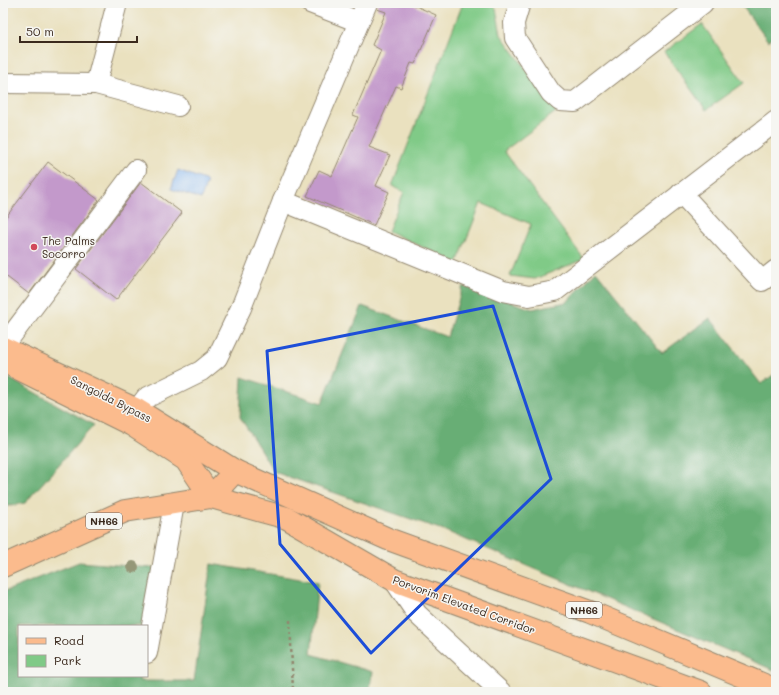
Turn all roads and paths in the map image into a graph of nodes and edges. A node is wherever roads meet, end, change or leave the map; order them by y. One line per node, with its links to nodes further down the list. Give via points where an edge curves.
1 (117, 3): 8 (street)
2 (310, 3): 6 (street)
3 (367, 3): 6 (street)
4 (520, 3): 5 (street, via 514,23 515,38 551,93 560,101 575,102)
5 (703, 3)
6 (359, 22): 13 (street)
7 (3, 83): 8 (street)
8 (96, 84): 9 (street)
9 (178, 106)
10 (776, 121): 12 (street)
11 (136, 170): 15 (street)
12 (682, 193): 13 (street, via 555,291 529,296 503,291); 14 (street, via 762,281)
13 (284, 201): 17 (street, via 241,308 217,358 201,371 146,398)
14 (776, 270)
15 (3, 347): 17 (main road, Sangolda Bypass)
16 (3, 361): 19 (main road, Sangolda Bypass, via 132,425 186,460)
17 (137, 410): 18 (main road, Sangolda Bypass)
18 (235, 471): 19 (main road); 25 (main road, NH66, via 388,539 590,612)
19 (211, 497): 20 (main road, NH66); 22 (main road, Porvorim Elevated Corridor, via 287,518)
20 (174, 504): 21 (main road, NH66, via 125,511); 24 (street)
21 (3, 566)
22 (394, 580): 27 (street, via 417,614); 28 (main road, Porvorim Elevated Corridor)
23 (290, 620): 26 (path)
24 (148, 647)
25 (776, 690)
26 (293, 692)
27 (501, 692)
28 (701, 692)

